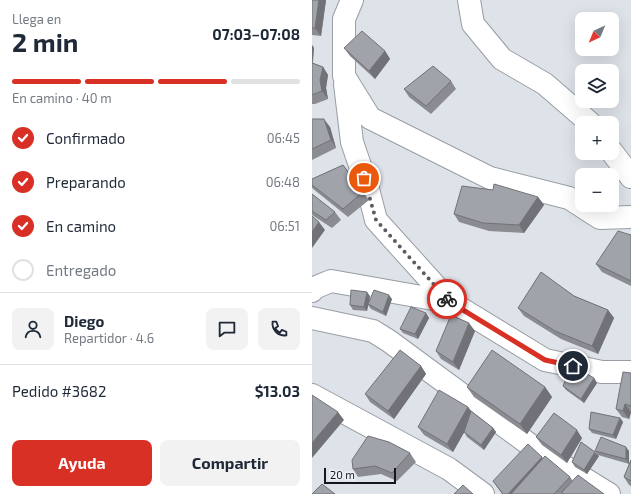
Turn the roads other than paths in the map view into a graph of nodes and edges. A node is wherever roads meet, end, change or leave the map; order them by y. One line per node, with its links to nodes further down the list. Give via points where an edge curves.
1 (352, 0): 3 (street, via 344,19)
2 (468, 0): 4 (street, via 473,24 502,59 545,84)
3 (344, 76): 7 (street, via 370,118 490,178 570,198 600,218); 9 (street, via 352,142 376,220)
4 (582, 116)
5 (618, 160): 6 (street)
6 (631, 177)
7 (631, 217)
8 (312, 291): 9 (street, via 330,281)
9 (450, 302): 11 (street, via 545,360 602,372)
10 (312, 318): 14 (street, via 373,331 533,447)
11 (631, 372)
12 (312, 395): 13 (street, via 449,469)
13 (483, 494)
14 (609, 494)

